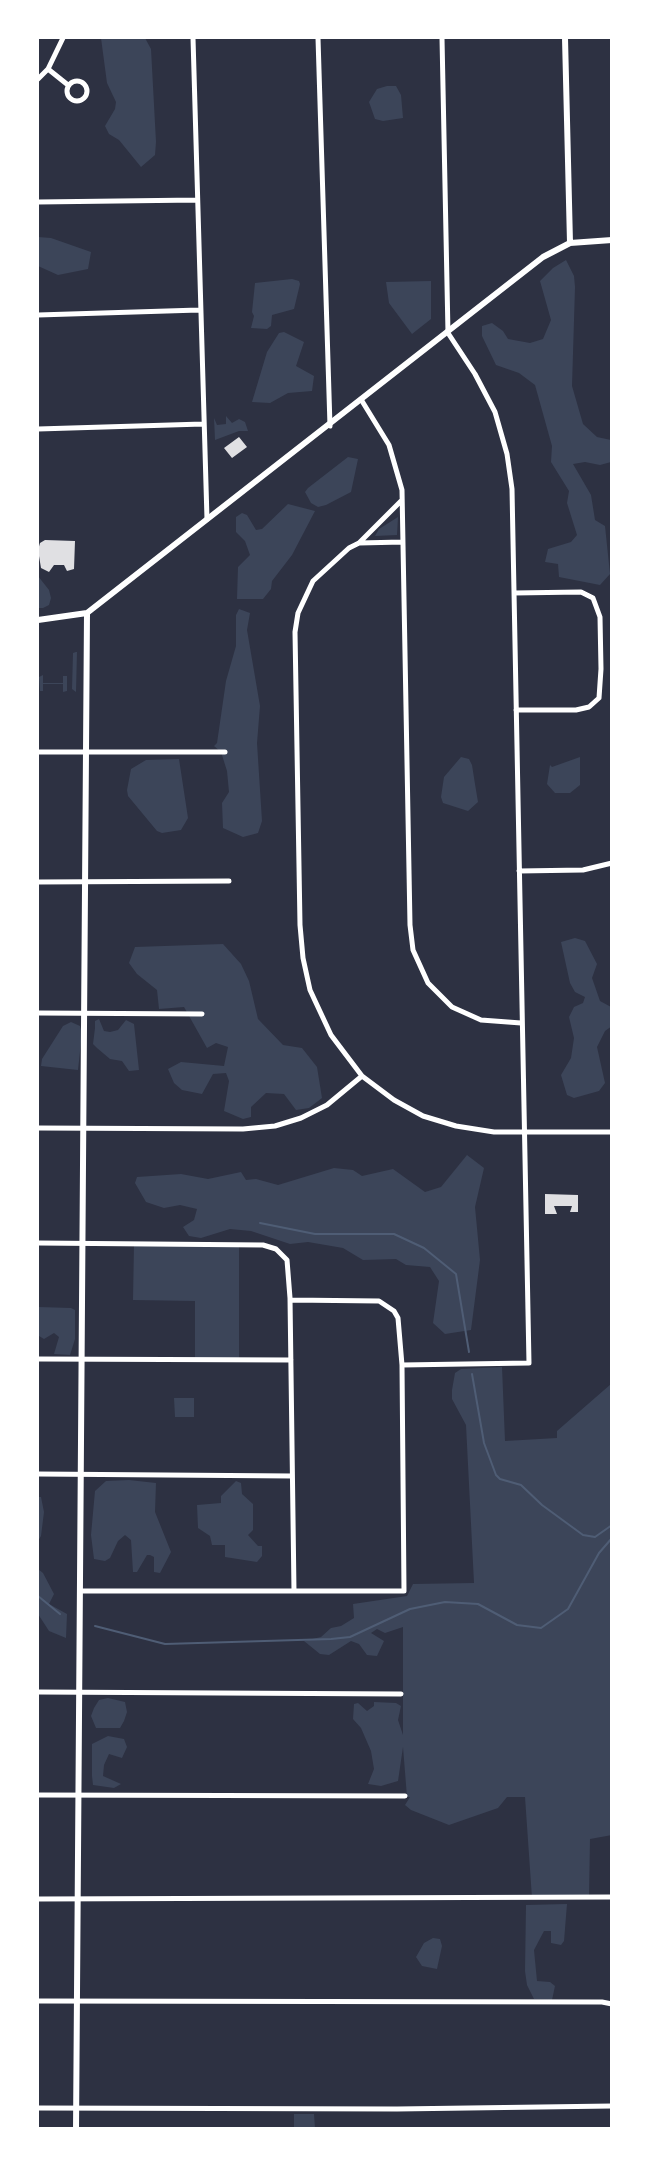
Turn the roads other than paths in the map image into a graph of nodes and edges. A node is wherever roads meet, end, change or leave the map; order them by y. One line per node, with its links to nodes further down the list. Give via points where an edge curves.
1 (63, 38): 6 (street)
2 (193, 38): 9 (street)
3 (318, 38): 18 (street)
4 (442, 38): 15 (street)
5 (565, 38): 12 (street)
6 (48, 69): 7 (street); 8 (street)
7 (38, 79)
8 (68, 85)
9 (196, 200): 10 (street); 13 (street)
10 (38, 202)
11 (612, 240): 12 (street)
12 (570, 243): 15 (street, via 543,257)
13 (199, 310): 14 (street); 17 (street)
14 (38, 315)
15 (448, 333): 16 (street); 24 (street, via 486,393 503,438 512,489)
16 (362, 401): 18 (street); 20 (street, via 394,458)
17 (203, 424): 19 (street); 21 (street)
18 (330, 426): 21 (street)
19 (38, 429)
20 (402, 500): 22 (street); 23 (street)
21 (207, 519): 25 (street)
22 (403, 542): 23 (street); 39 (street, via 413,950 430,985 452,1006 481,1020)
23 (359, 543): 40 (street, via 336,557 313,581 302,600 295,632 303,957 310,990 323,1022)
24 (514, 593): 27 (street); 27 (street, via 575,591 592,598 600,617 599,698 589,707 576,710)
25 (87, 613): 26 (street); 29 (street)
26 (38, 620)
27 (516, 710): 32 (street)
28 (38, 752): 29 (street)
29 (86, 752): 30 (street); 35 (street)
30 (225, 752)
31 (612, 863): 32 (street, via 583,870)
32 (519, 871): 39 (street)
33 (229, 881): 35 (street)
34 (38, 882): 35 (street)
35 (86, 882): 37 (street)
36 (38, 1012): 37 (street)
37 (84, 1013): 38 (street); 42 (street)
38 (202, 1014)
39 (521, 1023): 44 (street)
40 (362, 1076): 42 (street, via 327,1105 275,1126); 44 (street, via 404,1106 434,1120 477,1131)
41 (38, 1128): 42 (street)
42 (84, 1128): 46 (street)
43 (612, 1132): 44 (street)
44 (524, 1133): 51 (street, via 529,1363)
45 (38, 1243): 46 (street)
46 (82, 1243): 47 (street, via 269,1246 286,1260); 49 (street)
47 (290, 1300): 50 (street); 51 (street, via 373,1300 386,1304 400,1324)
48 (38, 1359): 49 (street)
49 (82, 1359): 50 (street); 53 (street)
50 (291, 1360): 54 (street)
51 (402, 1365): 56 (street, via 404,1591)
52 (38, 1474): 53 (street)
53 (81, 1475): 54 (street); 55 (street)
54 (292, 1476): 56 (street)
55 (81, 1591): 56 (street); 58 (street)
56 (294, 1591)
57 (38, 1692): 58 (street)
58 (79, 1692): 59 (street); 61 (street)
59 (401, 1694)
60 (38, 1795): 61 (street)
61 (79, 1795): 62 (street); 65 (street)
62 (405, 1796)
63 (612, 1897): 65 (street)
64 (38, 1899): 65 (street)
65 (78, 1899): 67 (street)
66 (38, 2001): 67 (street)
67 (76, 2002): 68 (street); 71 (street)
68 (612, 2004)
69 (612, 2106): 71 (street)
70 (38, 2108): 71 (street)
71 (76, 2108): 72 (street)
72 (76, 2128)

